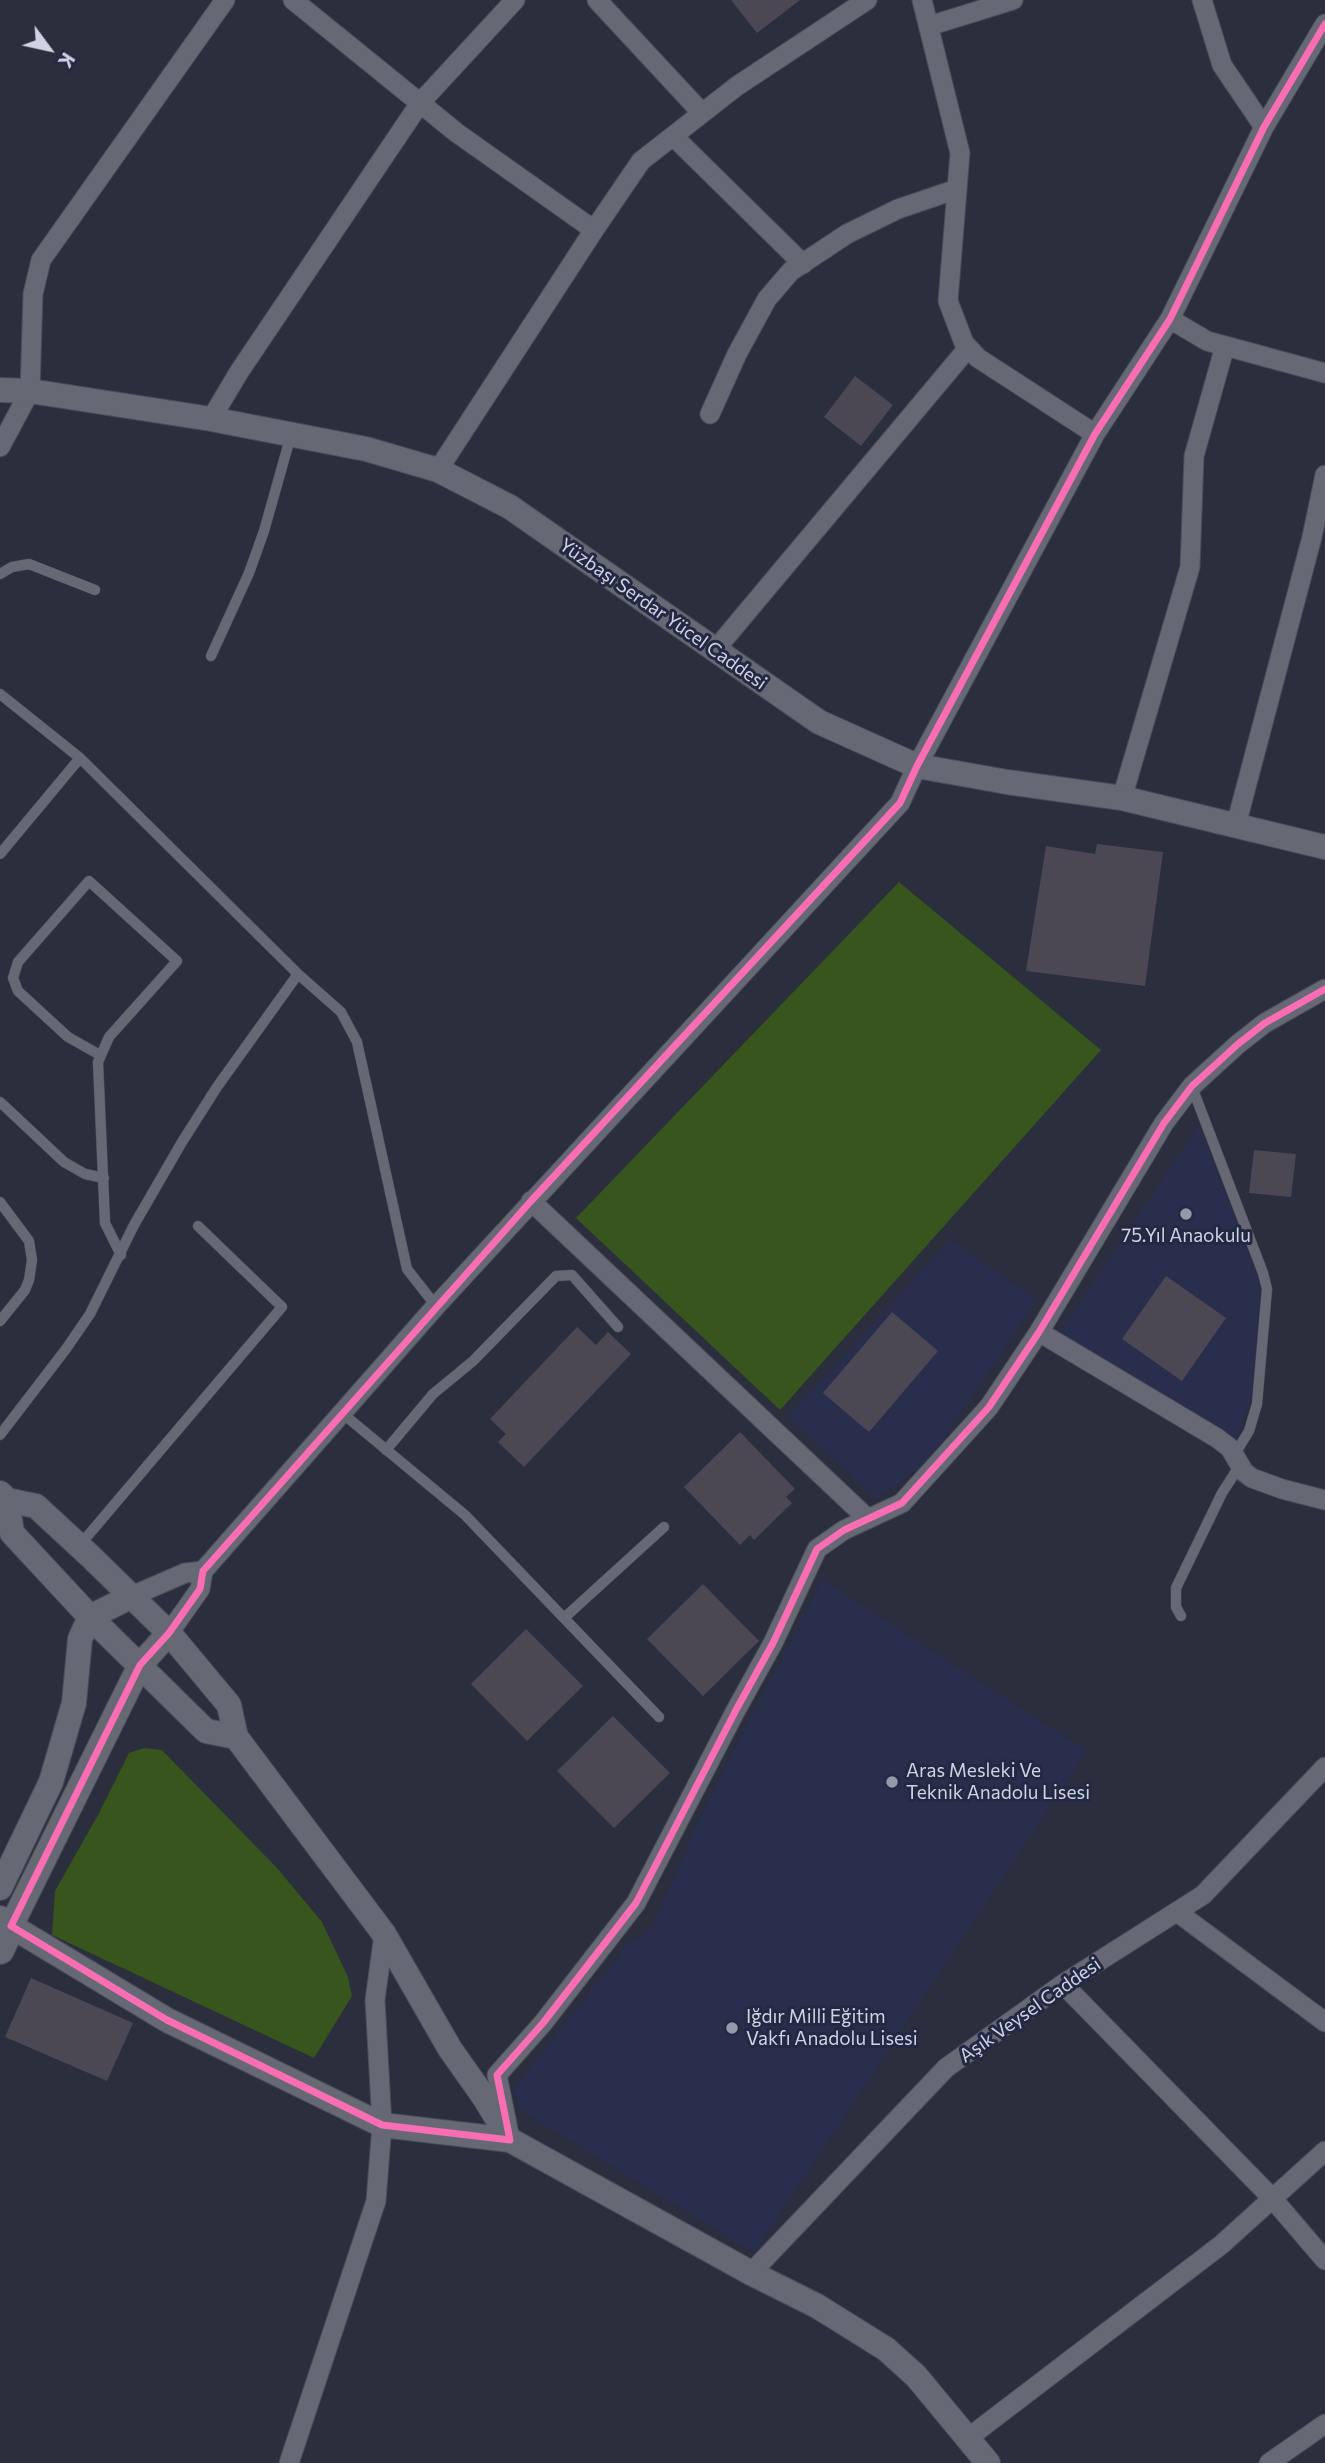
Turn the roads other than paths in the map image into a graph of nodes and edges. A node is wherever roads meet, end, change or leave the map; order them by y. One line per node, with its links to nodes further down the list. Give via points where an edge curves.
1 (225, 0): 23 (street, via 41,260 33,294)
2 (293, 0): 11 (street)
3 (515, 0): 11 (street)
4 (867, 0): 12 (street)
5 (922, 0): 10 (street)
6 (1013, 0): 10 (street)
7 (1202, 0): 13 (street, via 1222,65)
8 (608, 3): 12 (street)
9 (1325, 24): 13 (street)
10 (929, 26): 15 (street, via 960,153)
11 (420, 103): 16 (street); 25 (street)
12 (702, 113): 14 (street)
13 (1264, 127): 18 (street)
14 (673, 136): 16 (street, via 641,161); 17 (street)
15 (957, 189): 17 (street, via 898,209 847,234); 20 (street, via 948,301)
16 (594, 230): 29 (street)
17 (803, 264): 24 (street, via 767,299)
18 (1170, 319): 19 (street); 26 (street)
19 (1225, 346): 21 (street); 38 (street, via 1194,456 1190,567)
20 (968, 348): 26 (street); 33 (street)
21 (1325, 373)
22 (0, 390): 23 (street, Yüzbaşı Serdar Yücel Caddesi)
23 (30, 391): 25 (street, Yüzbaşı Serdar Yücel Caddesi); 28 (street)
24 (710, 414)
25 (211, 419): 27 (street, Yüzbaşı Serdar Yücel Caddesi)
26 (1095, 434): 37 (street)
27 (291, 435): 29 (street, Yüzbaşı Serdar Yücel Caddesi, via 366,449); 34 (lane, via 249,573)
28 (0, 447)
29 (438, 471): 33 (street, Yüzbaşı Serdar Yücel Caddesi, via 510,507)
30 (1325, 475): 39 (street)
31 (0, 575): 32 (lane, via 29,564)
32 (95, 590)
33 (715, 650): 37 (street, Yüzbaşı Serdar Yücel Caddesi, via 819,722)
34 (211, 656)
35 (0, 694): 36 (lane)
36 (80, 758): 41 (lane); 42 (lane)
37 (917, 766): 38 (street, Yüzbaşı Serdar Yücel Caddesi); 49 (street, via 900,803)
38 (1122, 798): 39 (street, Yüzbaşı Serdar Yücel Caddesi)
39 (1236, 825): 40 (street, Yüzbaşı Serdar Yücel Caddesi)
40 (1325, 847)
41 (0, 854)
42 (298, 974): 51 (lane, via 182,1142); 52 (lane, via 341,1012 352,1028 407,1269)
43 (1325, 989): 45 (street, via 1265,1023)
44 (100, 1055): 44 (lane, via 68,1037 18,991 13,978 18,962 89,881 177,961 109,1037); 47 (lane)
45 (1192, 1086): 55 (street, via 1164,1123); 59 (lane, via 1266,1289 1257,1404)
46 (0, 1102): 47 (lane, via 64,1162)
47 (104, 1178): 51 (lane, via 105,1223)
48 (0, 1202): 53 (lane, via 29,1241 33,1260 25,1290)
49 (531, 1202): 52 (street); 62 (street)
50 (198, 1226): 64 (lane, via 282,1307)
51 (121, 1255): 57 (lane, via 90,1314)
52 (436, 1306): 56 (street)
53 (0, 1321)
54 (618, 1327): 58 (lane, via 572,1275 556,1276 433,1394)
55 (1039, 1332): 59 (street, via 1217,1438); 62 (street, via 989,1407 902,1503)
56 (342, 1413): 58 (lane); 65 (street)
57 (0, 1434)
58 (386, 1450): 69 (lane, via 465,1515)
59 (1238, 1459): 61 (street, via 1252,1478); 67 (lane, via 1176,1588)
60 (4, 1497): 64 (street, via 36,1506); 68 (street, via 12,1533)
61 (1325, 1500)
62 (868, 1519): 82 (street, via 817,1549 773,1643 636,1903 497,2075)
63 (664, 1527): 69 (lane)
64 (79, 1546): 66 (street)
65 (203, 1571): 66 (street, via 186,1573); 70 (street, via 200,1589)
66 (132, 1596): 68 (street); 70 (street)
67 (1181, 1616)
68 (90, 1617): 71 (street); 75 (street, via 80,1639 74,1703 51,1782)
69 (564, 1618): 72 (lane)
70 (169, 1633): 71 (street); 73 (street, via 229,1706)
71 (140, 1665): 73 (street, via 206,1731); 77 (street)
72 (659, 1717)
73 (236, 1737): 78 (street)
74 (1325, 1767): 76 (street, Aşık Veysel Caddesi, via 1203,1895)
75 (0, 1888)
76 (1177, 1912): 79 (street, Aşık Veysel Caddesi); 80 (street)
77 (4, 1932): 81 (street, via 167,2020)
78 (384, 1934): 81 (street, via 375,2000); 82 (street, via 450,2049)
79 (1063, 1984): 84 (street); 86 (street, Aşık Veysel Caddesi, via 946,2068)
80 (1325, 2022)
81 (382, 2125): 82 (street); 89 (street, via 376,2201)
82 (510, 2140): 86 (street)
83 (1325, 2151): 84 (street)
84 (1272, 2199): 85 (street); 88 (street, via 1221,2245)
85 (1325, 2260)
86 (751, 2273): 88 (street, via 817,2306 886,2349 916,2376)
87 (1325, 2424): 91 (street)
88 (968, 2438): 90 (street)
89 (289, 2463)
90 (988, 2463)
91 (1269, 2463)

